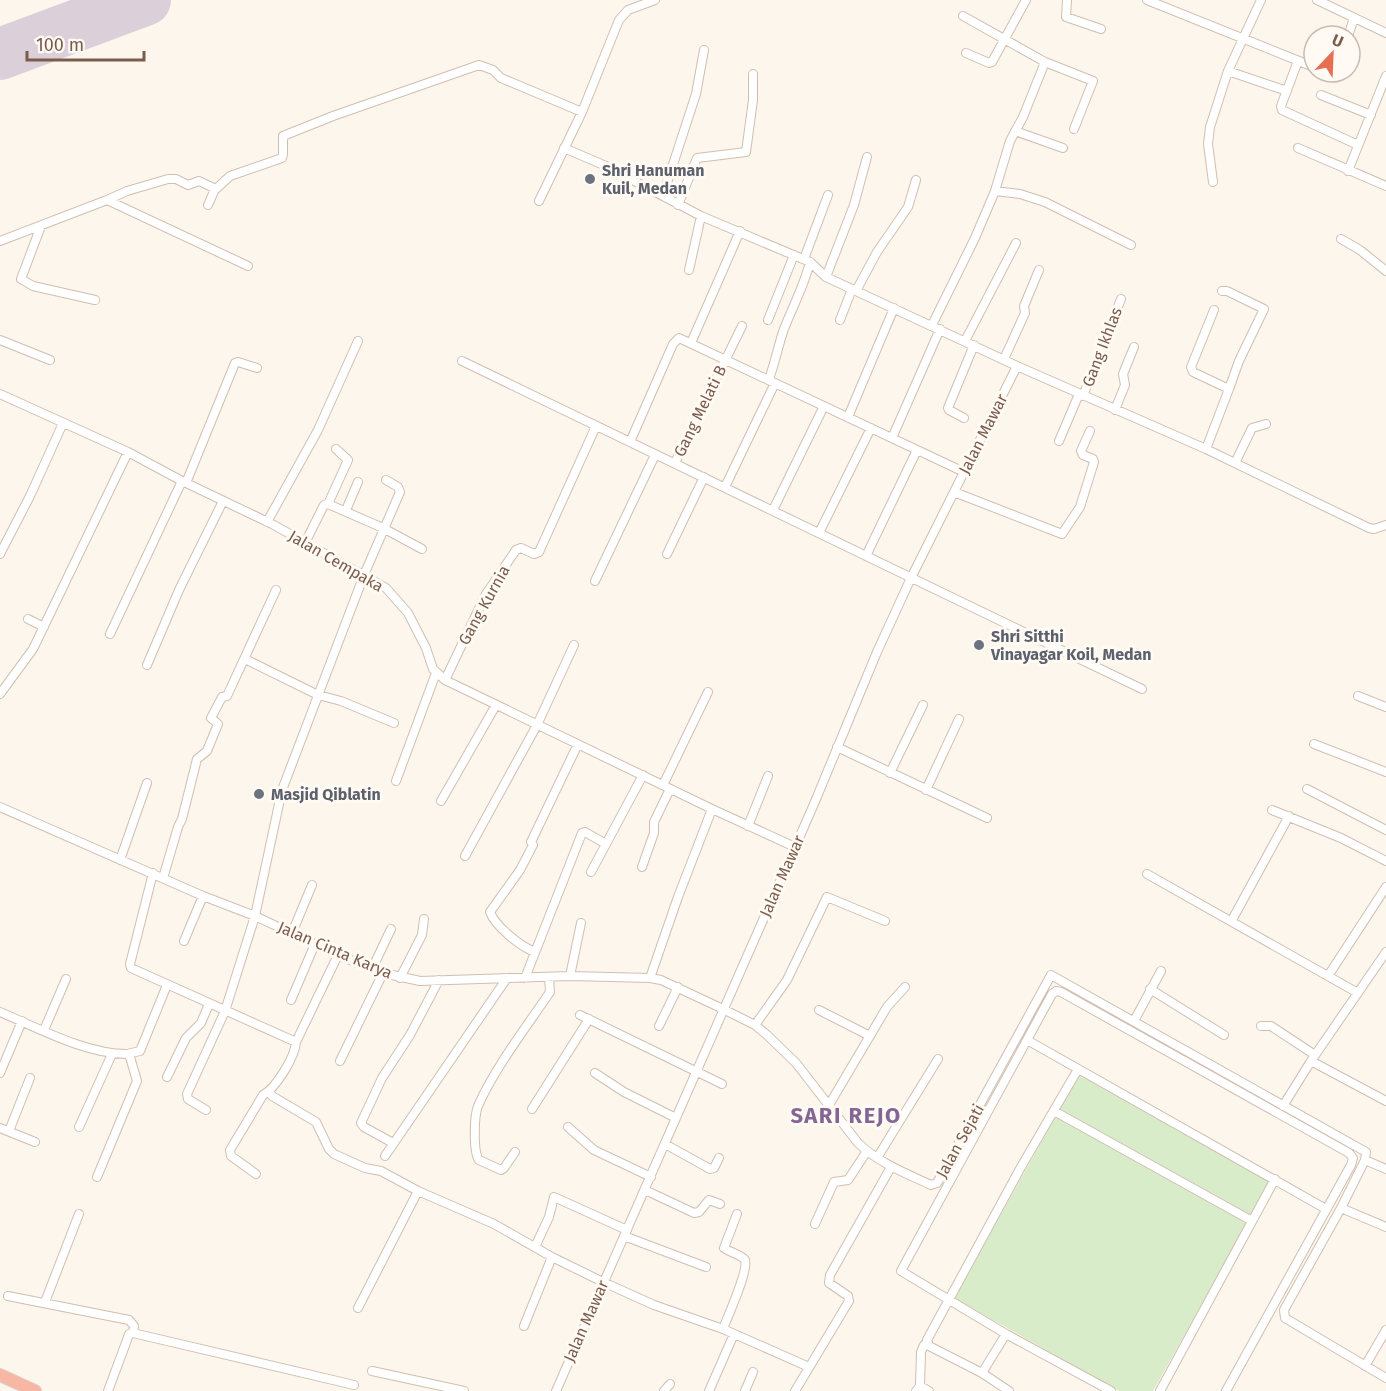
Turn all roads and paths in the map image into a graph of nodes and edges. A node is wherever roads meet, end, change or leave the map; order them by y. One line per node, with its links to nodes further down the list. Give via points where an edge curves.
1 (655, 0): 24 (street, via 621,16)
2 (1026, 0): 13 (street)
3 (1067, 0): 10 (street, via 1066,17)
4 (1147, 0): 12 (street)
5 (1261, 0): 12 (street)
6 (1317, 0): 8 (street)
7 (963, 16): 13 (street)
8 (1354, 18): 9 (street); 11 (street)
9 (1352, 24)
10 (1101, 29)
11 (1386, 33)
12 (1242, 37): 16 (street); 19 (street)
13 (1004, 39): 15 (street, via 992,62); 17 (street)
14 (704, 50): 39 (street, via 696,94)
15 (966, 53)
16 (1298, 61): 18 (street); 22 (street)
17 (1045, 62): 26 (street, via 1093,81); 27 (street)
18 (1302, 62)
19 (1228, 71): 22 (street); 35 (street, via 1209,127)
20 (753, 74): 43 (street, via 746,152 698,157)
21 (1386, 76): 25 (street)
22 (1287, 91): 28 (street, via 1282,110)
23 (1321, 95): 25 (street)
24 (582, 112): 29 (street); 37 (street, via 501,78 486,66 472,66 283,136 282,158 230,176)
25 (1371, 114): 28 (street)
26 (1074, 129)
27 (1015, 131): 30 (street); 38 (street)
28 (1358, 145): 33 (street)
29 (564, 148): 39 (street); 42 (street)
30 (1063, 148)
31 (1298, 148): 33 (street)
32 (867, 157): 58 (street, via 854,205)
33 (1348, 171): 36 (street)
34 (916, 180): 59 (street, via 908,207)
35 (1213, 182)
36 (1386, 186)
37 (215, 189): 41 (street, via 199,181 188,184 171,178); 44 (street)
38 (995, 192): 51 (street, via 1045,202); 68 (street)
39 (663, 195): 43 (street)
40 (828, 195): 53 (street)
41 (107, 200): 46 (street); 54 (street)
42 (539, 201)
43 (678, 205): 45 (street)
44 (208, 206)
45 (701, 216): 47 (street); 55 (street)
46 (41, 226): 49 (street); 62 (street, via 21,279 33,286)
47 (740, 231): 52 (street); 72 (street)
48 (1341, 239): 57 (street)
49 (0, 241)
50 (1016, 243): 71 (street)
51 (1131, 245)
52 (794, 255): 53 (street); 65 (street)
53 (807, 260): 58 (street); 81 (street, via 800,296 785,328)
54 (248, 266)
55 (689, 270)
56 (1039, 270): 76 (street, via 1024,306 1025,314)
57 (1386, 271)
58 (826, 277): 59 (street)
59 (854, 290): 63 (street); 66 (street)
60 (1222, 291): 82 (street, via 1264,308)
61 (1121, 299): 84 (street, Gang Ikhlas)
62 (95, 300)
63 (894, 308): 68 (street); 87 (street)
64 (1214, 310): 82 (street, via 1191,370)
65 (768, 320)
66 (840, 320)
67 (742, 326): 75 (street, Gang Melati B)
68 (936, 327): 71 (street); 94 (street)
69 (0, 340): 77 (street)
70 (358, 341): 115 (street, via 318,430)
71 (965, 341): 73 (street)
72 (691, 343): 75 (street); 96 (street, via 677,339)
73 (974, 345): 76 (street); 88 (street, via 948,408)
74 (1134, 347): 86 (street)
75 (726, 359): 81 (street); 102 (street, Gang Melati B)
76 (1004, 359): 79 (street)
77 (50, 360)
78 (462, 361): 91 (street)
79 (1017, 366): 84 (street); 104 (street, Jalan Mawar)
80 (257, 368): 107 (street, via 235,363)
81 (772, 381): 85 (street); 109 (street)
82 (1229, 389): 97 (street)
83 (0, 394): 89 (street, Jalan Cempaka)
84 (1081, 395): 86 (street); 95 (street, Gang Ikhlas)
85 (824, 406): 87 (street); 114 (street)
86 (1115, 410): 97 (street)
87 (848, 417): 92 (street)
88 (964, 418)
89 (63, 423): 100 (street, Jalan Cempaka); 121 (street)
90 (1266, 424): 103 (street, via 1252,428)
91 (596, 426): 96 (street); 135 (street, Gang Kurnia, via 539,552 516,550 486,594)
92 (871, 428): 94 (street); 118 (street)
93 (1090, 431): 110 (street, via 1081,451 1094,462 1080,507 1062,534)
94 (892, 438): 99 (street)
95 (1059, 441)
96 (630, 442): 101 (street)
97 (1206, 448): 103 (street)
98 (336, 449): 112 (street, via 348,460)
99 (917, 450): 104 (street); 123 (street)
100 (128, 452): 107 (street, Jalan Cempaka); 129 (street)
101 (655, 454): 102 (street); 126 (street)
102 (675, 463): 105 (street)
103 (1236, 463): 116 (street, via 1369,528)
104 (964, 472): 110 (street, Jalan Mawar)
105 (704, 477): 109 (street); 122 (street)
106 (386, 480): 117 (street, via 400,492)
107 (184, 482): 111 (street, Jalan Cempaka); 130 (street)
108 (358, 482): 113 (street)
109 (725, 487): 114 (street)
110 (954, 492): 125 (street, Jalan Mawar)
111 (223, 501): 115 (street, Jalan Cempaka); 133 (street)
112 (328, 504): 113 (street); 119 (street)
113 (346, 510): 117 (street)
114 (773, 510): 118 (street)
115 (267, 522): 119 (street, Jalan Cempaka)
116 (1386, 525)
117 (383, 528): 120 (street); 124 (street)
118 (819, 533): 123 (street)
119 (305, 543): 124 (street, Jalan Cempaka)
120 (422, 549)
121 (0, 554)
122 (667, 554)
123 (866, 556): 125 (street)
124 (364, 574): 134 (street, Jalan Cempaka, via 386,588 408,612); 139 (street)
125 (911, 578): 136 (street); 149 (street, Jalan Mawar)
126 (595, 582)
127 (276, 590): 132 (street)
128 (28, 619): 129 (street)
129 (44, 627): 138 (street)
130 (110, 634)
131 (574, 645): 146 (street)
132 (245, 659): 139 (street); 176 (street, via 211,718 218,724 207,751 197,759)
133 (147, 665)
134 (436, 673): 135 (street, Jalan Cempaka); 154 (street)
135 (445, 680): 141 (street, Jalan Cempaka)
136 (1142, 689)
137 (708, 692): 156 (street)
138 (0, 694)
139 (318, 695): 145 (street); 180 (street, via 282,790)
140 (1358, 696): 143 (street)
141 (496, 705): 146 (street, Jalan Cempaka); 159 (street)
142 (923, 705): 151 (street)
143 (1386, 707)
144 (959, 719): 158 (street)
145 (394, 723)
146 (537, 725): 147 (street, Jalan Cempaka); 169 (street)
147 (578, 744): 152 (street, Jalan Cempaka); 189 (street, via 526,860 490,912 507,933)
148 (1314, 744): 150 (street)
149 (837, 747): 151 (street); 168 (street, Jalan Mawar)
150 (1386, 772)
151 (890, 773): 158 (street)
152 (643, 775): 156 (street, Jalan Cempaka); 167 (street)
153 (768, 776): 165 (street)
154 (396, 781)
155 (147, 783): 170 (street)
156 (666, 787): 161 (street, Jalan Cempaka); 172 (street)
157 (1307, 789): 166 (street)
158 (926, 790): 164 (street)
159 (441, 801)
160 (0, 807): 170 (street, Jalan Cinta Karya)
161 (712, 809): 165 (street, Jalan Cempaka); 201 (street)
162 (1272, 810): 163 (street)
163 (1289, 816): 171 (street); 182 (street)
164 (987, 818)
165 (748, 826): 168 (street, Jalan Cempaka)
166 (1386, 830)
167 (606, 844): 173 (street); 189 (street, via 582,833)
168 (795, 847): 211 (street, Jalan Mawar)
169 (465, 856)
170 (120, 860): 174 (street, Jalan Cinta Karya)
171 (1386, 861)
172 (642, 867)
173 (591, 872)
174 (153, 873): 176 (street, Jalan Cinta Karya); 204 (street, via 130,964 134,971)
175 (1147, 874): 182 (street)
176 (163, 878): 179 (street, Jalan Cinta Karya)
177 (312, 885): 186 (street)
178 (1386, 887): 196 (street)
179 (204, 896): 180 (street, Jalan Cinta Karya); 187 (street)
180 (255, 916): 186 (street, Jalan Cinta Karya); 213 (street)
181 (424, 919): 198 (street, via 422,935)
182 (1232, 920): 196 (street)
183 (885, 921): 219 (street, via 827,897 787,980)
184 (581, 923): 195 (street)
185 (391, 929): 192 (street)
186 (292, 933): 188 (street, Jalan Cinta Karya)
187 (184, 941)
188 (315, 944): 190 (street, Jalan Cinta Karya); 209 (street)
189 (536, 952): 200 (street)
190 (338, 956): 192 (street, Jalan Cinta Karya); 226 (street)
191 (1385, 956): 208 (street)
192 (372, 969): 194 (street, Jalan Cinta Karya)
193 (1161, 971): 207 (street)
194 (383, 973): 198 (street, Jalan Cinta Karya); 231 (street)
195 (570, 976): 197 (street, Jalan Cinta Karya); 201 (street, Jalan Cinta Karya)
196 (1328, 976): 208 (street)
197 (549, 977): 200 (street, Jalan Cinta Karya); 255 (street, via 550,992 477,1109 474,1145 479,1161 501,1170)
198 (400, 978): 203 (street, Jalan Cinta Karya)
199 (507, 978): 200 (street, Jalan Cinta Karya); 203 (street, Jalan Cinta Karya); 252 (street)
200 (525, 978)
201 (650, 978): 205 (street, Jalan Cinta Karya)
202 (66, 979): 222 (street)
203 (439, 980): 252 (street, via 382,1078 361,1123)
204 (167, 985): 210 (street); 228 (street, via 140,1051)
205 (678, 987): 211 (street, Jalan Cinta Karya); 220 (street)
206 (905, 987): 224 (street, via 887,1006)
207 (1150, 989): 218 (street); 223 (street)
208 (1358, 993): 229 (street)
209 (291, 1000)
210 (209, 1004): 213 (street); 237 (street, via 201,1023 185,1039)
211 (723, 1009): 219 (street, Jalan Sejati); 235 (street, Jalan Mawar)
212 (819, 1010): 224 (street)
213 (225, 1011): 226 (street); 244 (street, via 188,1094 189,1099)
214 (0, 1012): 217 (street)
215 (580, 1015): 216 (street)
216 (589, 1019): 235 (street); 243 (street)
217 (22, 1021): 222 (street); 233 (street)
218 (1134, 1021): 242 (street); 260 (street, Jalan Sejati, via 1051,975 937,1183 931,1185)
219 (755, 1025): 241 (street, Jalan Sejati, via 796,1063)
220 (659, 1026)
221 (1261, 1026): 229 (street, via 1271,1026)
222 (44, 1030): 227 (street)
223 (1224, 1035)
224 (870, 1036): 241 (street)
225 (1027, 1040): 232 (street); 270 (street, via 1052,994 1059,991 1348,1153 1353,1158 1351,1165); 282 (street, via 902,1269 903,1274)
226 (296, 1042): 239 (street, via 294,1054)
227 (112, 1054): 228 (street); 247 (street)
228 (128, 1054): 263 (street, via 137,1081)
229 (1313, 1058): 240 (street); 242 (street)
230 (938, 1059): 258 (street)
231 (340, 1061)
232 (1078, 1069): 245 (street); 265 (street)
233 (0, 1073)
234 (595, 1073): 246 (street)
235 (696, 1073): 238 (street); 246 (street, Jalan Mawar)
236 (30, 1077): 250 (street)
237 (167, 1077)
238 (722, 1084)
239 (270, 1092): 262 (street, via 263,1095 230,1150 231,1156); 267 (street, via 316,1122 334,1154)
240 (1386, 1101)
241 (829, 1105): 254 (street, Jalan Sejati)
242 (1283, 1106): 259 (street, via 1364,1150)
243 (532, 1109)
244 (206, 1110)
245 (1054, 1111): 273 (street); 282 (street)
246 (676, 1118): 253 (street, Jalan Mawar)
247 (79, 1127)
248 (568, 1127): 264 (street, via 594,1149)
249 (0, 1128): 250 (street)
250 (9, 1131): 251 (street)
251 (35, 1142)
252 (393, 1143): 256 (street)
253 (665, 1144): 257 (street, via 710,1169); 264 (street, Jalan Mawar)
254 (867, 1151): 258 (street, Jalan Sejati); 274 (street, via 848,1180 834,1182)
255 (515, 1152)
256 (385, 1156)
257 (719, 1158)
258 (877, 1158): 260 (street, Jalan Sejati)
259 (1365, 1160): 261 (street); 269 (street)
260 (891, 1167): 293 (street, via 830,1275 829,1283 848,1296 849,1301)
261 (1386, 1169)
262 (256, 1174)
263 (97, 1177)
264 (651, 1177): 266 (street, Jalan Mawar)
265 (1275, 1179): 270 (street); 273 (street)
266 (645, 1190): 268 (street, via 694,1213 709,1200); 276 (street, Jalan Mawar)
267 (418, 1191): 277 (street, via 494,1224); 284 (street)
268 (720, 1204)
269 (1341, 1208): 275 (street); 292 (street, via 1283,1315)
270 (1326, 1209): 314 (street)
271 (80, 1214): 283 (street)
272 (737, 1214): 286 (street, via 724,1248 745,1263)
273 (1252, 1221): 313 (street)
274 (814, 1224)
275 (1386, 1227)
276 (625, 1233): 277 (street, via 554,1197); 279 (street); 280 (street, Jalan Mawar)
277 (535, 1247): 278 (street)
278 (552, 1257): 280 (street); 285 (street)
279 (706, 1267)
280 (603, 1282): 286 (street); 305 (street, Jalan Mawar)
281 (8, 1296): 283 (street)
282 (948, 1301): 290 (street); 291 (street)
283 (45, 1302): 288 (street, via 129,1320 134,1326)
284 (358, 1308)
285 (524, 1326)
286 (723, 1329): 289 (street)
287 (1386, 1330): 292 (street)
288 (133, 1333): 300 (street); 303 (street, via 129,1334)
289 (734, 1334): 293 (street); 307 (street)
290 (1006, 1334): 296 (street); 312 (street)
291 (927, 1343): 296 (street); 301 (street, via 921,1352)
292 (1365, 1365): 298 (street)
293 (809, 1367): 309 (street)
294 (372, 1371): 304 (street)
295 (753, 1372): 308 (street)
296 (982, 1373): 311 (street)
297 (0, 1375): 302 (highway)
298 (1386, 1378)
299 (670, 1384): 306 (street)
300 (354, 1385)
301 (918, 1388): 310 (street)
302 (35, 1391)
303 (108, 1391)
304 (464, 1391)
305 (556, 1391)
306 (664, 1391)
307 (709, 1391)
308 (745, 1391)
309 (795, 1391)
310 (930, 1391)
311 (1009, 1391)
312 (1111, 1391)
313 (1160, 1391)
314 (1226, 1391)

